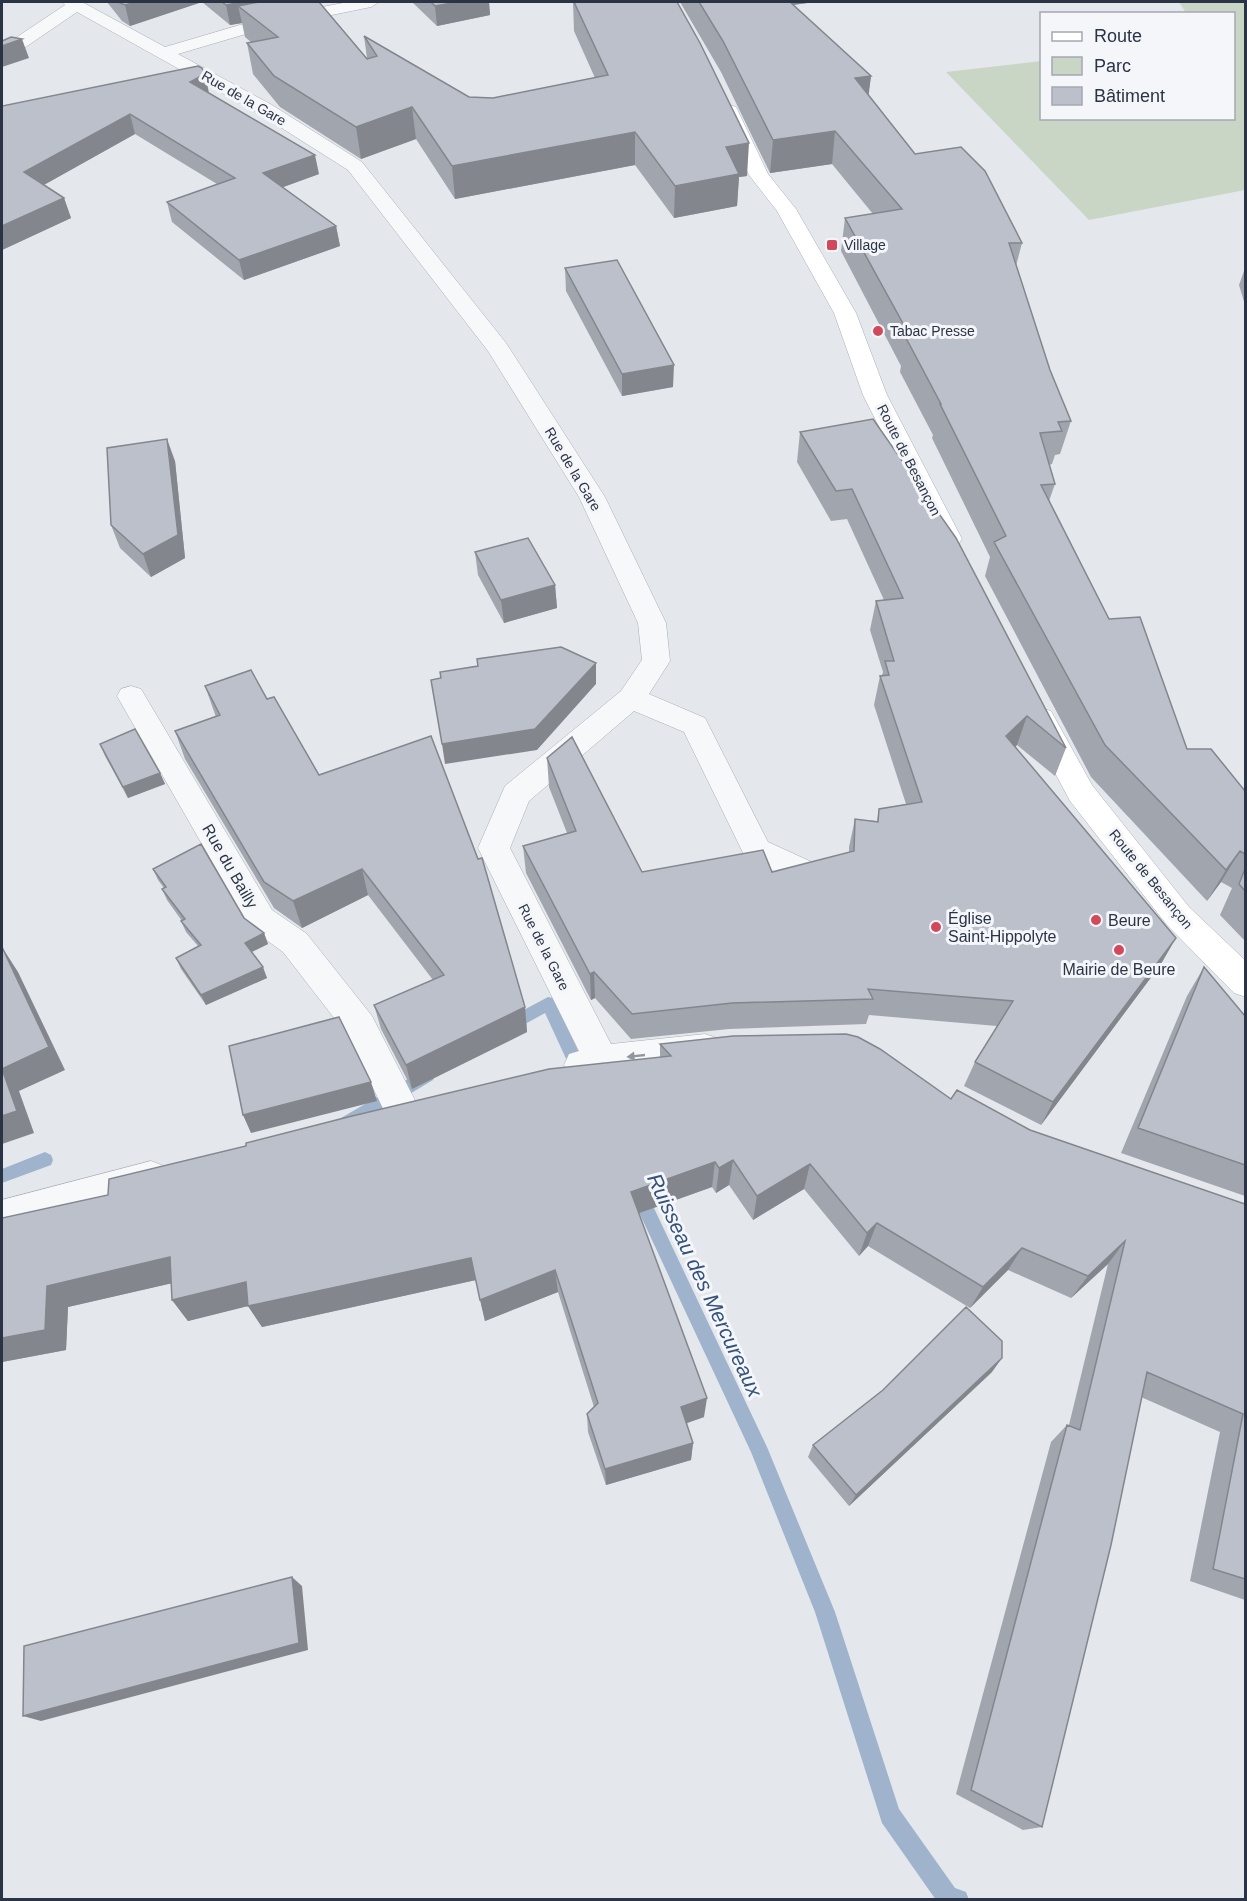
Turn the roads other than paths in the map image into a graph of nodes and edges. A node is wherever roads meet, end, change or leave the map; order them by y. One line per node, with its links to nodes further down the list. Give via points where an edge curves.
1 (371, 2): 3 (street, via 260,24)
2 (74, 3): 3 (street, Rue de la Gare); 4 (street)
3 (165, 52): 9 (street, Rue de la Gare, via 355,166 498,348 592,497 652,623 656,661)
4 (2, 55)
5 (719, 92): 6 (street, Route de Besançon, via 759,175 786,209 845,313 875,395)
6 (961, 561)
7 (1029, 695): 11 (street, Route de Besançon, via 1081,793 1178,916)
8 (131, 696): 15 (street, Rue du Bailly, via 261,919 295,943 360,1026 387,1080 387,1117)
9 (631, 698): 10 (street, via 695,725 757,850); 13 (street, Rue de la Gare, via 516,794 494,848)
10 (802, 872)
11 (1245, 983)
12 (740, 1046): 13 (street, one-way to 13)
13 (601, 1060): 14 (street)
14 (557, 1072)
15 (437, 1103)
16 (187, 1169): 17 (street)
17 (2, 1217)

